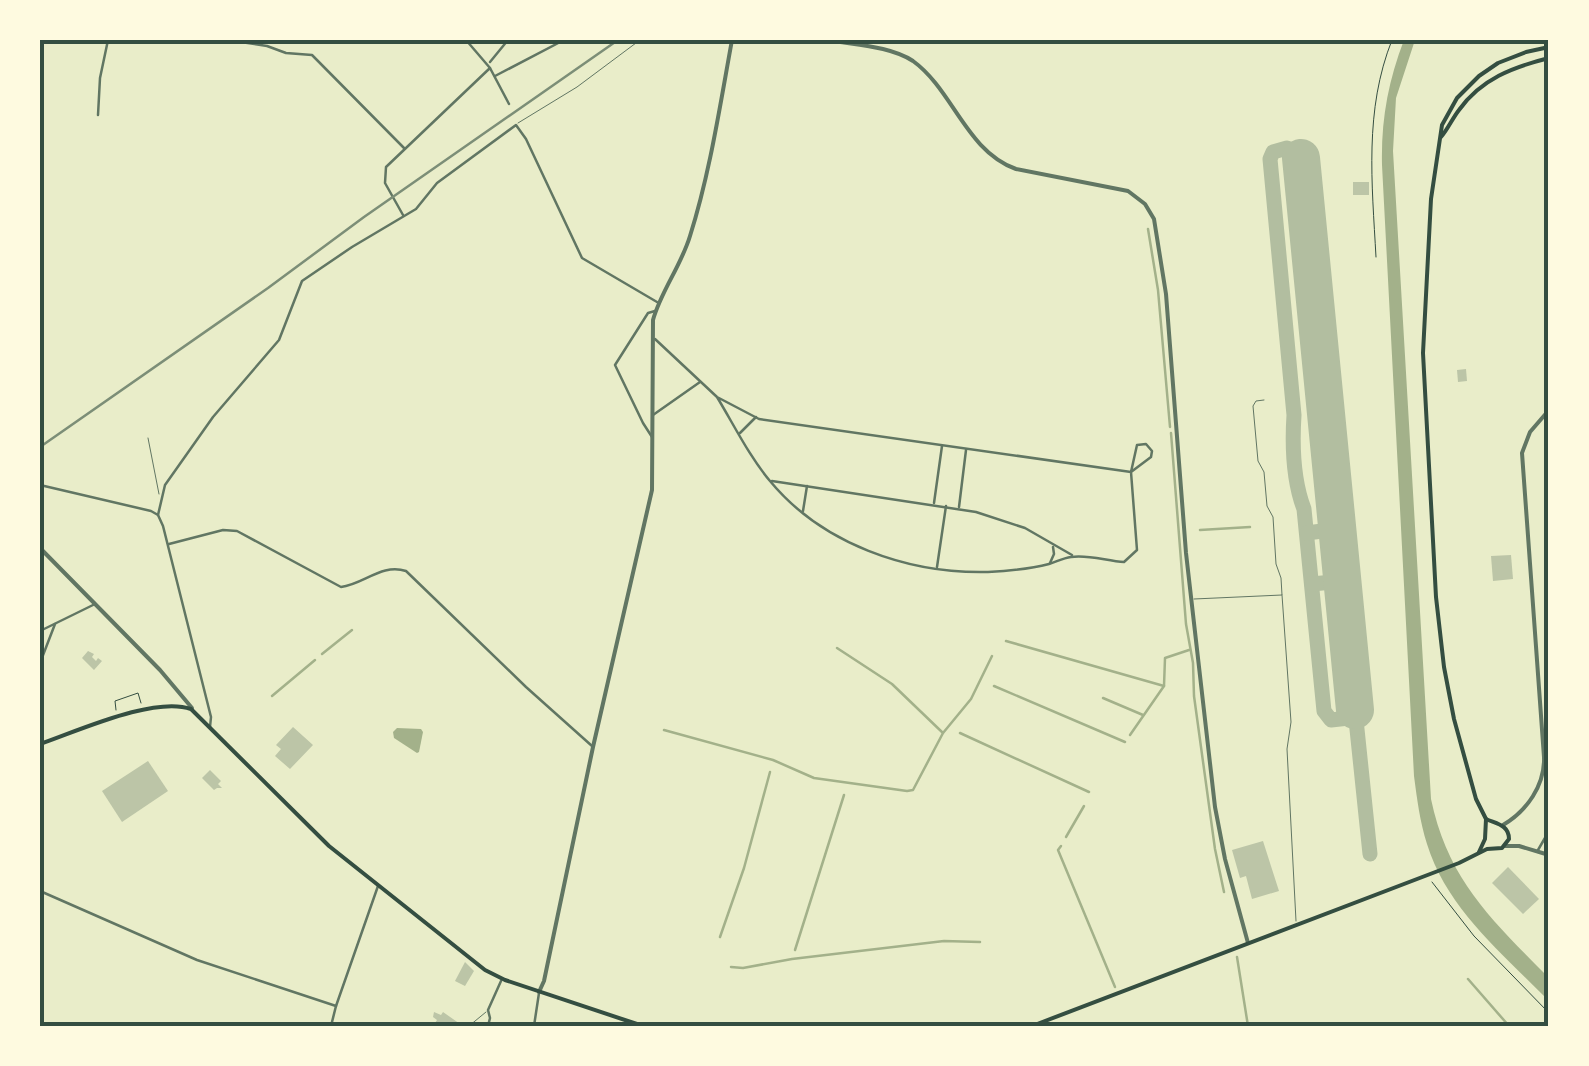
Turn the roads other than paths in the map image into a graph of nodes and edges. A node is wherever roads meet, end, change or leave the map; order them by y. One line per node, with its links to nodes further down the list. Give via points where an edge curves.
1 (108, 40): 14 (street)
2 (227, 40): 17 (street, via 312,55)
3 (466, 40): 11 (street)
4 (508, 40): 11 (street)
5 (564, 40): 12 (street)
6 (640, 40): 15 (lane)
7 (732, 40): 19 (street, via 690,238)
8 (828, 40): 50 (street, via 893,52 916,64 1002,164 1124,190 1152,212 1166,294)
9 (1549, 47): 16 (main road, via 1506,59 1479,76 1452,107)
10 (1549, 58): 16 (main road, via 1489,80)
11 (489, 66): 12 (street); 17 (street)
12 (494, 77): 13 (street)
13 (509, 104)
14 (98, 116)
15 (516, 126): 18 (street, via 437,182); 19 (street, via 582,258)
16 (1441, 138): 62 (main road, via 1423,343 1436,598 1454,719)
17 (405, 149): 18 (street, via 384,174)
18 (404, 216): 37 (street, via 302,282 278,340 213,416)
19 (659, 302): 20 (street)
20 (656, 311): 21 (street); 30 (street, via 648,313 615,365)
21 (651, 335): 22 (street); 26 (street)
22 (701, 381): 23 (street); 26 (street)
23 (717, 396): 27 (street); 28 (street)
24 (1264, 400): 49 (lane, via 1253,406 1258,461)
25 (1549, 410): 63 (street, via 1522,453 1544,778)
26 (652, 416): 30 (street)
27 (756, 417): 28 (street); 31 (street)
28 (739, 434): 34 (street)
29 (148, 438): 37 (lane)
30 (653, 438): 61 (street, via 652,490)
31 (942, 445): 32 (street); 38 (street)
32 (967, 448): 33 (street); 40 (street)
33 (1131, 472): 33 (street, via 1137,445 1146,444 1151,457); 46 (street, via 1137,550 1122,562)
34 (770, 480): 36 (street); 41 (street)
35 (40, 484): 42 (street)
36 (807, 486): 38 (street); 41 (street)
37 (161, 496): 42 (street)
38 (934, 504): 39 (street)
39 (946, 506): 40 (street); 48 (street)
40 (958, 508): 43 (street)
41 (803, 513): 48 (street, via 868,552)
42 (158, 515): 44 (street)
43 (1052, 543): 46 (street); 47 (street)
44 (168, 544): 56 (street); 61 (street, via 236,531 341,587 398,568)
45 (40, 548): 51 (street)
46 (1073, 556): 47 (street)
47 (1050, 564): 48 (street, via 994,572)
48 (937, 568)
49 (1282, 595): 50 (lane); 77 (lane)
50 (1191, 599): 78 (street, via 1214,807)
51 (95, 604): 52 (street); 55 (street)
52 (56, 623): 53 (street); 54 (street)
53 (40, 631)
54 (40, 663)
55 (177, 690): 57 (street); 58 (street)
56 (206, 704): 58 (street); 59 (street)
57 (178, 706): 58 (main road); 60 (main road, via 143,709)
58 (196, 712): 59 (main road)
59 (210, 727): 75 (main road, via 329,846)
60 (40, 744)
61 (593, 747): 80 (street)
62 (1486, 820): 64 (main road); 65 (main road)
63 (1511, 820): 64 (street); 67 (street)
64 (1501, 825): 65 (main road); 67 (main road)
65 (1486, 831): 68 (main road)
66 (1549, 831): 73 (street)
67 (1509, 835): 69 (main road); 70 (street)
68 (1485, 838): 71 (main road); 72 (main road)
69 (1504, 846): 70 (street); 71 (main road)
70 (1518, 846): 73 (street)
71 (1493, 848): 72 (main road)
72 (1479, 852): 77 (main road)
73 (1537, 852): 74 (street)
74 (1549, 855)
75 (378, 885): 79 (main road); 81 (street)
76 (40, 891): 81 (street, via 196,960)
77 (1296, 925): 78 (main road)
78 (1248, 943): 88 (main road)
79 (502, 979): 80 (main road); 82 (street)
80 (539, 992): 86 (street); 87 (main road)
81 (336, 1006): 83 (street)
82 (488, 1010): 84 (lane); 85 (street)
83 (331, 1026)
84 (470, 1026)
85 (488, 1026)
86 (534, 1026)
87 (644, 1026)
88 (1032, 1026)

